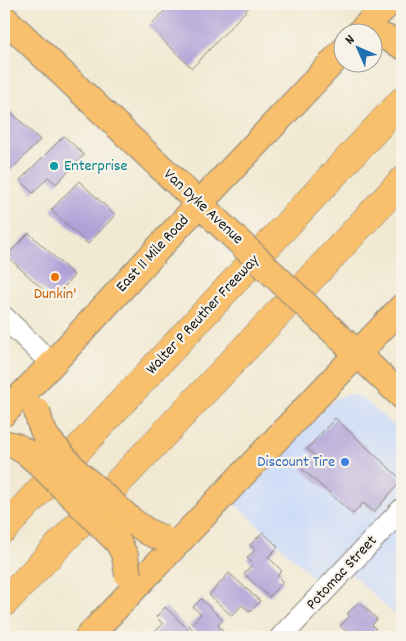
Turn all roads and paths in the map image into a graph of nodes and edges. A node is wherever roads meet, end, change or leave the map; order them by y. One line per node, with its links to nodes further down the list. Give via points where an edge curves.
1 (388, 4): 3 (main road)
2 (4, 18): 9 (main road, Van Dyke Avenue)
3 (378, 22)
4 (384, 38): 5 (main road)
5 (402, 46)
6 (334, 62): 9 (main road, East 11 Mile Road)
7 (402, 101): 18 (highway, Walter P Reuther Freeway)
8 (402, 181): 20 (highway)
9 (207, 211): 12 (main road, Van Dyke Avenue, bridge); 13 (main road, East 11 Mile Road)
10 (402, 307): 12 (main road)
11 (4, 317): 13 (street)
12 (353, 349): 14 (main road, Van Dyke Avenue); 19 (main road)
13 (44, 372): 15 (main road, East 11 Mile Road); 19 (main road, bridge, via 37,411 40,423 46,437 76,471 132,522 148,532 162,538 174,538)
14 (402, 396)
15 (4, 413)
16 (4, 443): 21 (main road, bridge, via 16,446 41,465 118,542 125,556 128,575)
17 (402, 509): 23 (street, Potomac Street)
18 (4, 529)
19 (190, 531): 21 (main road)
20 (4, 603)
21 (115, 610): 22 (main road)
22 (88, 637)
23 (281, 637)

